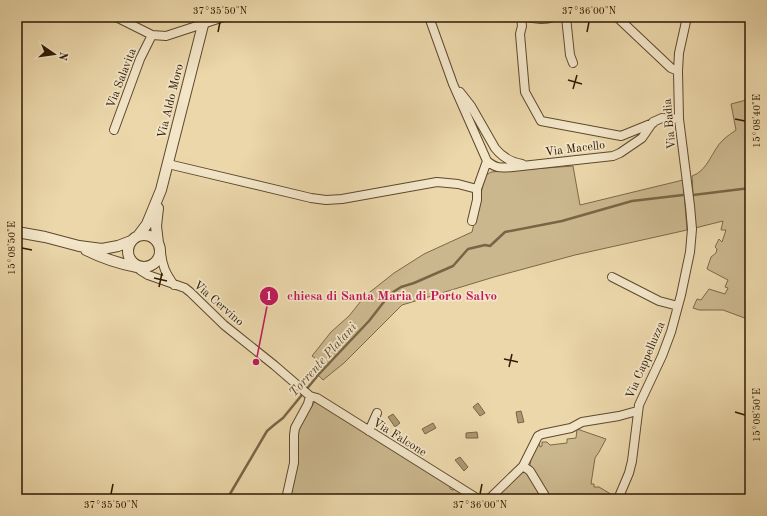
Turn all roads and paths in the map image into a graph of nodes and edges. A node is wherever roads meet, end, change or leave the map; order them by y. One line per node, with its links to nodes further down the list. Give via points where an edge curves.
1 (116, 17): 11 (street)
2 (224, 17): 10 (street)
3 (429, 17): 14 (street)
4 (521, 17): 17 (street, via 520,34 526,92 541,121 621,136)
5 (527, 17): 6 (street)
6 (553, 17)
7 (566, 17): 12 (street)
8 (617, 17): 13 (street, via 671,68)
9 (687, 17): 13 (street, Via Badia)
10 (204, 20): 11 (street, via 166,36); 21 (street, Via Aldo Moro)
11 (152, 35): 19 (street, Via Salavita, via 140,59)
12 (573, 63)
13 (678, 70): 15 (street, Via Badia)
14 (453, 84): 16 (street, via 471,106); 18 (street)
15 (679, 119): 17 (street, via 662,118); 27 (street, Via Badia)
16 (479, 121): 18 (street); 20 (street)
17 (653, 122): 23 (street, Via Macello, via 642,138 613,156)
18 (471, 125): 22 (street)
19 (114, 130)
20 (499, 153): 22 (street, via 498,159); 23 (street, via 515,163)
21 (168, 164): 24 (street, via 326,200 437,182); 25 (street, Via Aldo Moro)
22 (490, 164): 23 (street, Via Macello, via 498,168); 24 (street)
23 (531, 165)
24 (476, 189): 26 (street, via 477,200)
25 (161, 190): 29 (street, via 149,220); 31 (street, via 157,217)
26 (472, 221)
27 (692, 229): 35 (street, Via Cappelluzza, via 690,252)
28 (17, 232): 30 (street)
29 (135, 239): 30 (street, via 109,249); 31 (street, via 150,236); 32 (street, via 129,245 128,253 131,261)
30 (79, 246): 32 (street, via 96,255 129,266)
31 (160, 247): 32 (street, via 159,259 154,264 147,267); 34 (street, via 165,273)
32 (137, 266): 34 (street, Via Cervino, via 144,273)
33 (612, 277): 35 (street, via 659,301)
34 (175, 285): 36 (street, Via Cervino, via 190,292 224,325)
35 (678, 306): 37 (street, Via Cappelluzza, via 662,356)
36 (310, 396): 39 (street, Via Falcone); 41 (street, via 294,434 294,463)
37 (637, 411): 40 (street, via 582,422 571,428 542,434 535,441); 45 (street, Via Cappelluzza, via 632,461)
38 (377, 413): 39 (street)
39 (369, 431): 42 (street, Via Falcone)
40 (523, 466): 43 (street); 44 (street, via 530,471)
41 (286, 499)
42 (478, 499)
43 (489, 499)
44 (547, 499)
45 (618, 499)

